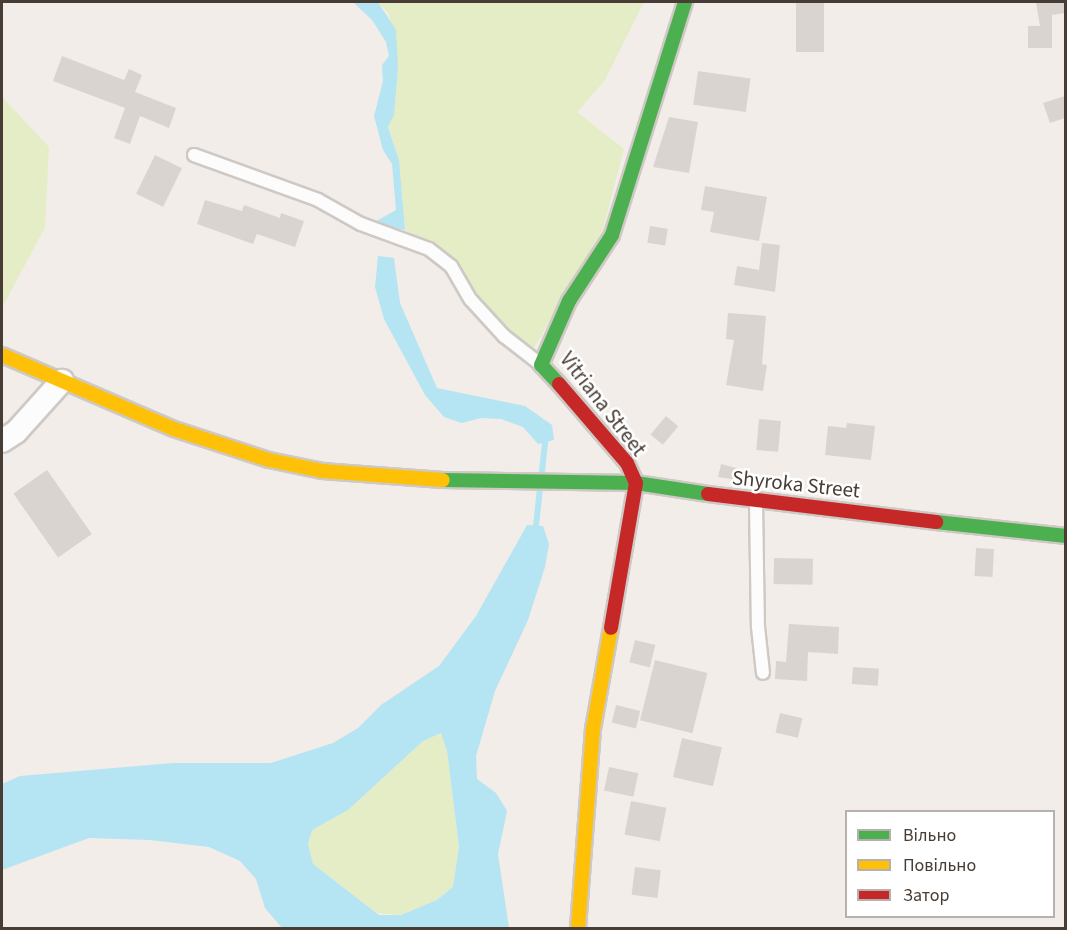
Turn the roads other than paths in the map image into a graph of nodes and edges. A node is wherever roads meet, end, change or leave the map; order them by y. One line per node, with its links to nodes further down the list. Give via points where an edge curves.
1 (685, 2): 4 (main road, Vitriana Street, via 612,235 569,301)
2 (194, 155): 4 (lane, via 318,200 361,224 429,249 451,266 471,300 504,336)
3 (2, 355): 5 (main road, Shyroka Street)
4 (541, 365): 7 (main road, Vitriana Street, via 597,425 627,464)
5 (62, 381): 6 (street, via 16,432); 7 (main road, Shyroka Street, via 174,429 269,460 393,479)
6 (2, 441)
7 (636, 483): 8 (main road, Shyroka Street); 11 (main road, Vitriana Street, via 593,729)
8 (756, 502): 9 (main road, Shyroka Street); 10 (lane, via 758,627)
9 (1065, 536)
10 (763, 673)
11 (578, 928)

